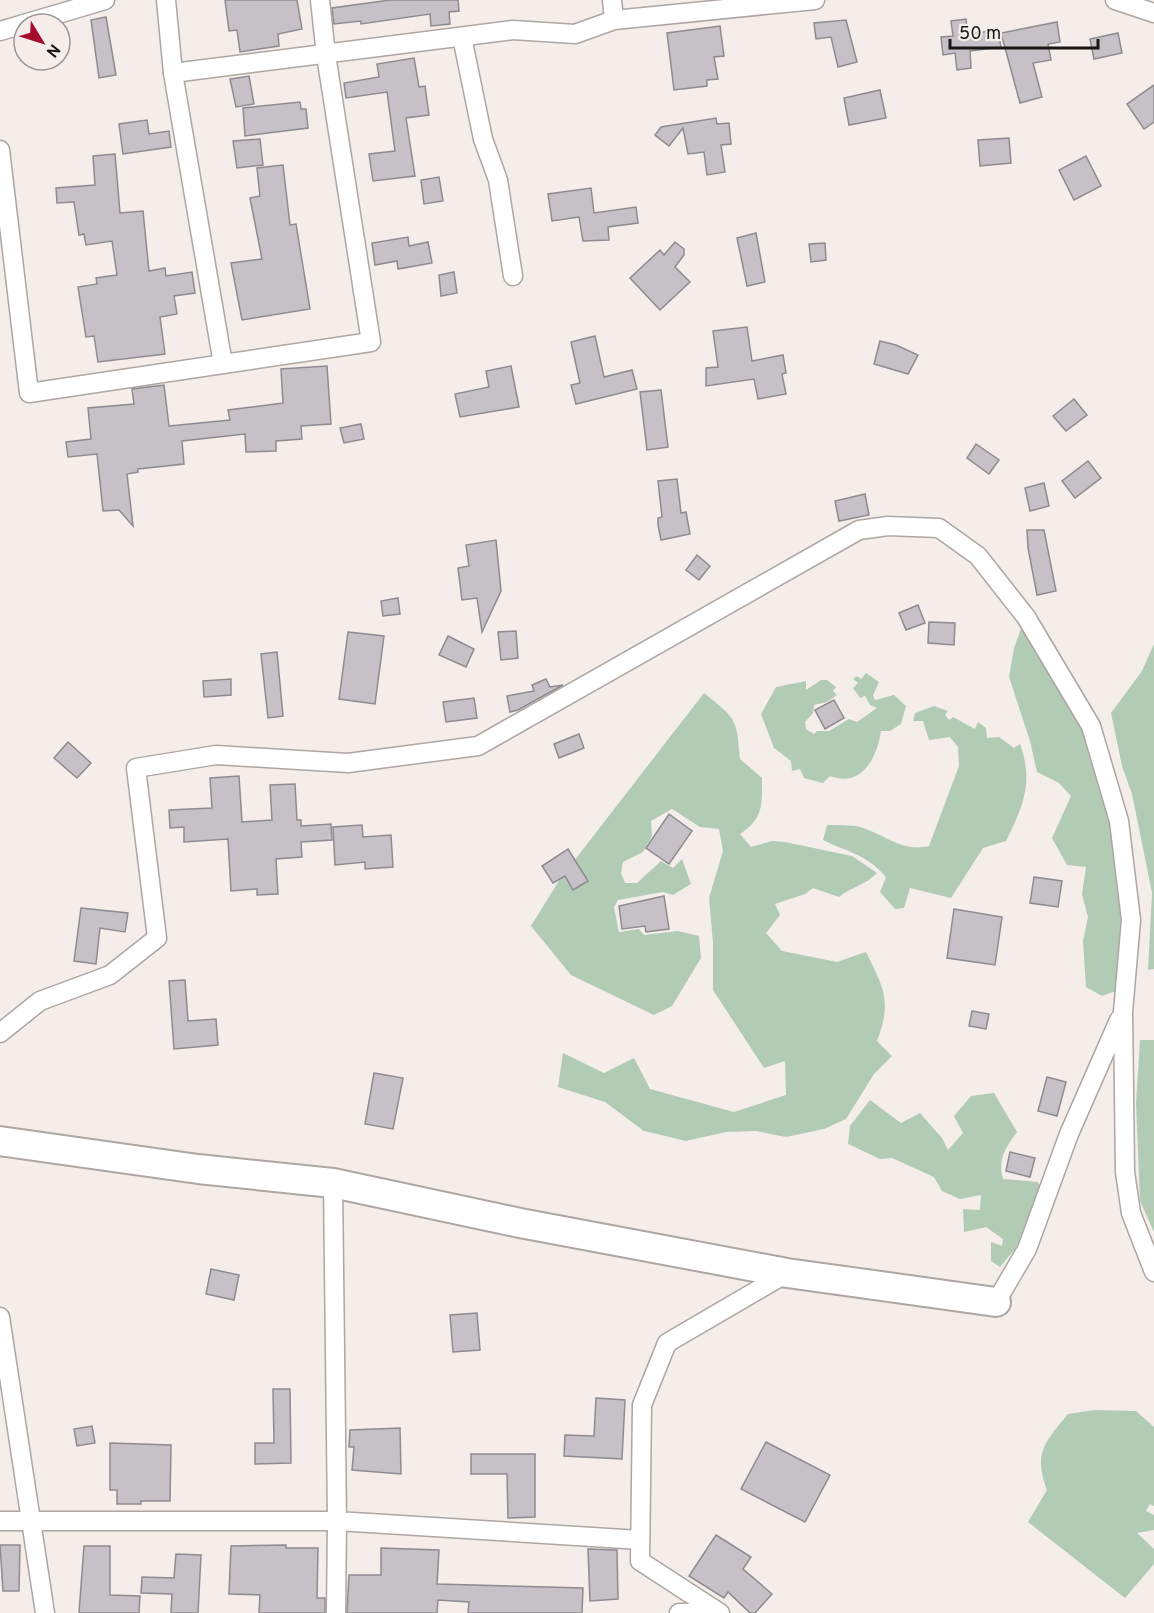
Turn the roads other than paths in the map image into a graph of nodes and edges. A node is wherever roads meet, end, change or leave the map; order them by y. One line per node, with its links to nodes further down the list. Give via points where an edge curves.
1 (105, 0): 7 (street)
2 (166, 0): 12 (street)
3 (320, 0): 11 (street)
4 (612, 0): 9 (street)
5 (815, 0): 9 (street)
6 (1115, 0): 8 (street)
7 (64, 12)
8 (1154, 13)
9 (614, 20): 10 (street, via 574,34 513,30)
10 (462, 37): 11 (street); 14 (street, via 483,139 498,180)
11 (326, 55): 12 (street); 15 (street, via 371,342)
12 (173, 73): 15 (street)
13 (0, 150): 15 (street, via 29,393)
14 (513, 276)
15 (223, 364)
16 (1123, 1012): 17 (street, via 1130,909 1119,821 1091,726 1026,617 978,556 939,528 888,526 859,530 478,746 348,763 216,755 136,768 157,938 110,975 40,1001); 20 (street, via 1125,1172 1131,1213); 22 (street, via 1069,1134 1027,1249)
17 (0, 1033)
18 (0, 1142): 19 (main road)
19 (333, 1184): 21 (main road); 25 (street)
20 (1154, 1272)
21 (786, 1273): 22 (main road); 27 (street, via 667,1343 642,1405)
22 (996, 1302)
23 (0, 1317): 26 (street)
24 (0, 1521): 26 (street)
25 (336, 1521): 26 (street); 27 (street); 29 (street)
26 (32, 1522): 28 (street)
27 (640, 1540): 32 (street, via 640,1561)
28 (45, 1613)
29 (336, 1613)
30 (679, 1613): 31 (street)
31 (704, 1613)
32 (720, 1613)

